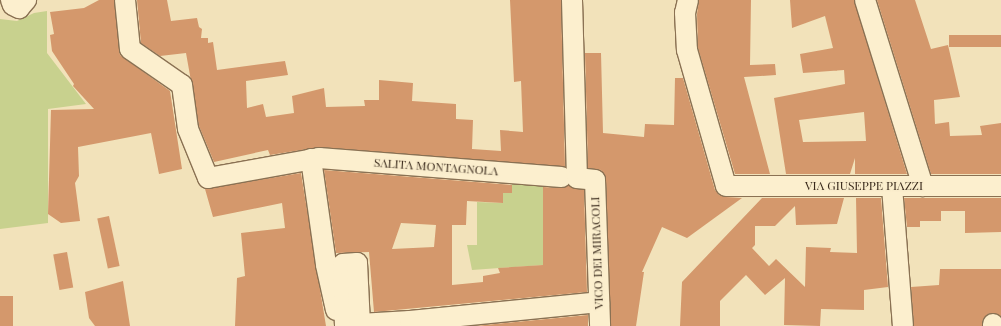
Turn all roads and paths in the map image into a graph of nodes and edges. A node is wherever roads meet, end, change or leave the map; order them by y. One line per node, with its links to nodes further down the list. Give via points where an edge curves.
1 (11, 0): 2 (street, via 13,5 19,8)
2 (26, 0)
3 (125, 0): 7 (street, SALITA MONTAGNOLA, via 132,52 185,89 188,129 206,177)
4 (572, 0): 8 (street, VICO DEI MIRACOLI)
5 (688, 0): 11 (street, VIA GIUSEPPE PIAZZI, via 685,13 687,50 726,186)
6 (865, 0): 9 (street)
7 (311, 159): 8 (street, SALITA MONTAGNOLA); 14 (street, via 326,265)
8 (578, 178): 12 (street, VICO DEI MIRACOLI)
9 (923, 186): 10 (street, VIA GIUSEPPE PIAZZI); 11 (street, VIA GIUSEPPE PIAZZI)
10 (1001, 186)
11 (892, 187): 17 (street)
12 (599, 302): 13 (street); 16 (street, VICO DEI MIRACOLI)
13 (524, 318): 15 (street, via 360,324 357,263 344,264)
14 (339, 326)
15 (344, 326)
16 (600, 326)
17 (903, 326)

